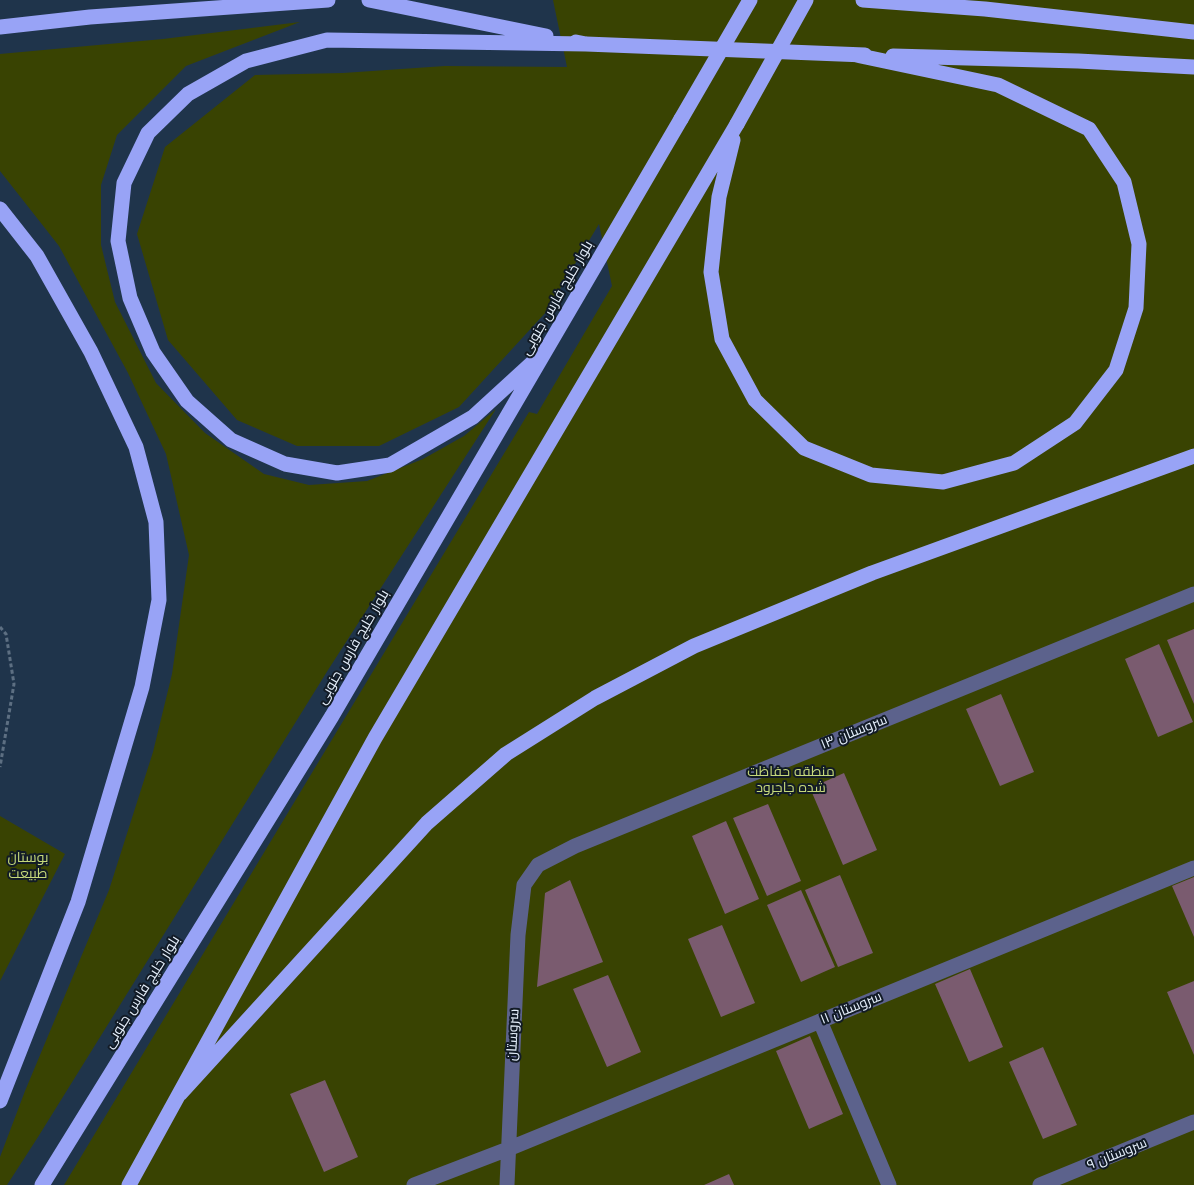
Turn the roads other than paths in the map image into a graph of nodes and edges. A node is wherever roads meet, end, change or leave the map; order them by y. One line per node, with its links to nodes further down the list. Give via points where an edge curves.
1 (328, 0): 6 (highway, via 90,17)
2 (369, 0): 8 (highway)
3 (750, 0): 13 (highway, بلوار خلیج فارس جنوبی, bridge)
4 (806, 0): 11 (highway, bridge)
5 (863, 0): 7 (highway, via 985,9)
6 (0, 27)
7 (1194, 32)
8 (586, 44): 9 (highway); 13 (highway, via 327,40 246,61 188,94 148,133 124,183 118,241 130,298 153,352 186,401 231,440 285,464 338,473 390,465 473,417)
9 (856, 55): 10 (highway, via 1078,60); 11 (highway, via 998,85 1089,129 1124,182 1139,244 1136,308 1116,370 1075,423 1014,463 943,482 871,475 804,448 755,400 722,339 711,272 719,197)
10 (1194, 67)
11 (737, 124): 19 (highway, via 375,738)
12 (0, 210): 20 (highway, via 37,256 92,352 136,447 156,522 160,600 142,687 78,902)
13 (544, 352): 23 (highway, بلوار خلیج فارس جنوبی, via 332,716)
14 (1194, 456): 19 (highway, via 872,573 694,646 570,713 506,754 427,823)
15 (1194, 594): 17 (street, سروستان ۱۳, via 575,846 538,866)
16 (1194, 868): 18 (street, سروستان ۱۱)
17 (524, 885): 22 (street, سروستان, via 518,935)
18 (820, 1021): 22 (street, سروستان ۱۱); 27 (street)
19 (180, 1094): 24 (highway)
20 (0, 1101)
21 (1194, 1122): 28 (street, سروستان ۹)
22 (508, 1149): 25 (street, سروستان ۱۱); 26 (street, سروستان)
23 (42, 1185)
24 (129, 1185)
25 (414, 1185)
26 (507, 1185)
27 (889, 1185)
28 (1040, 1185)

